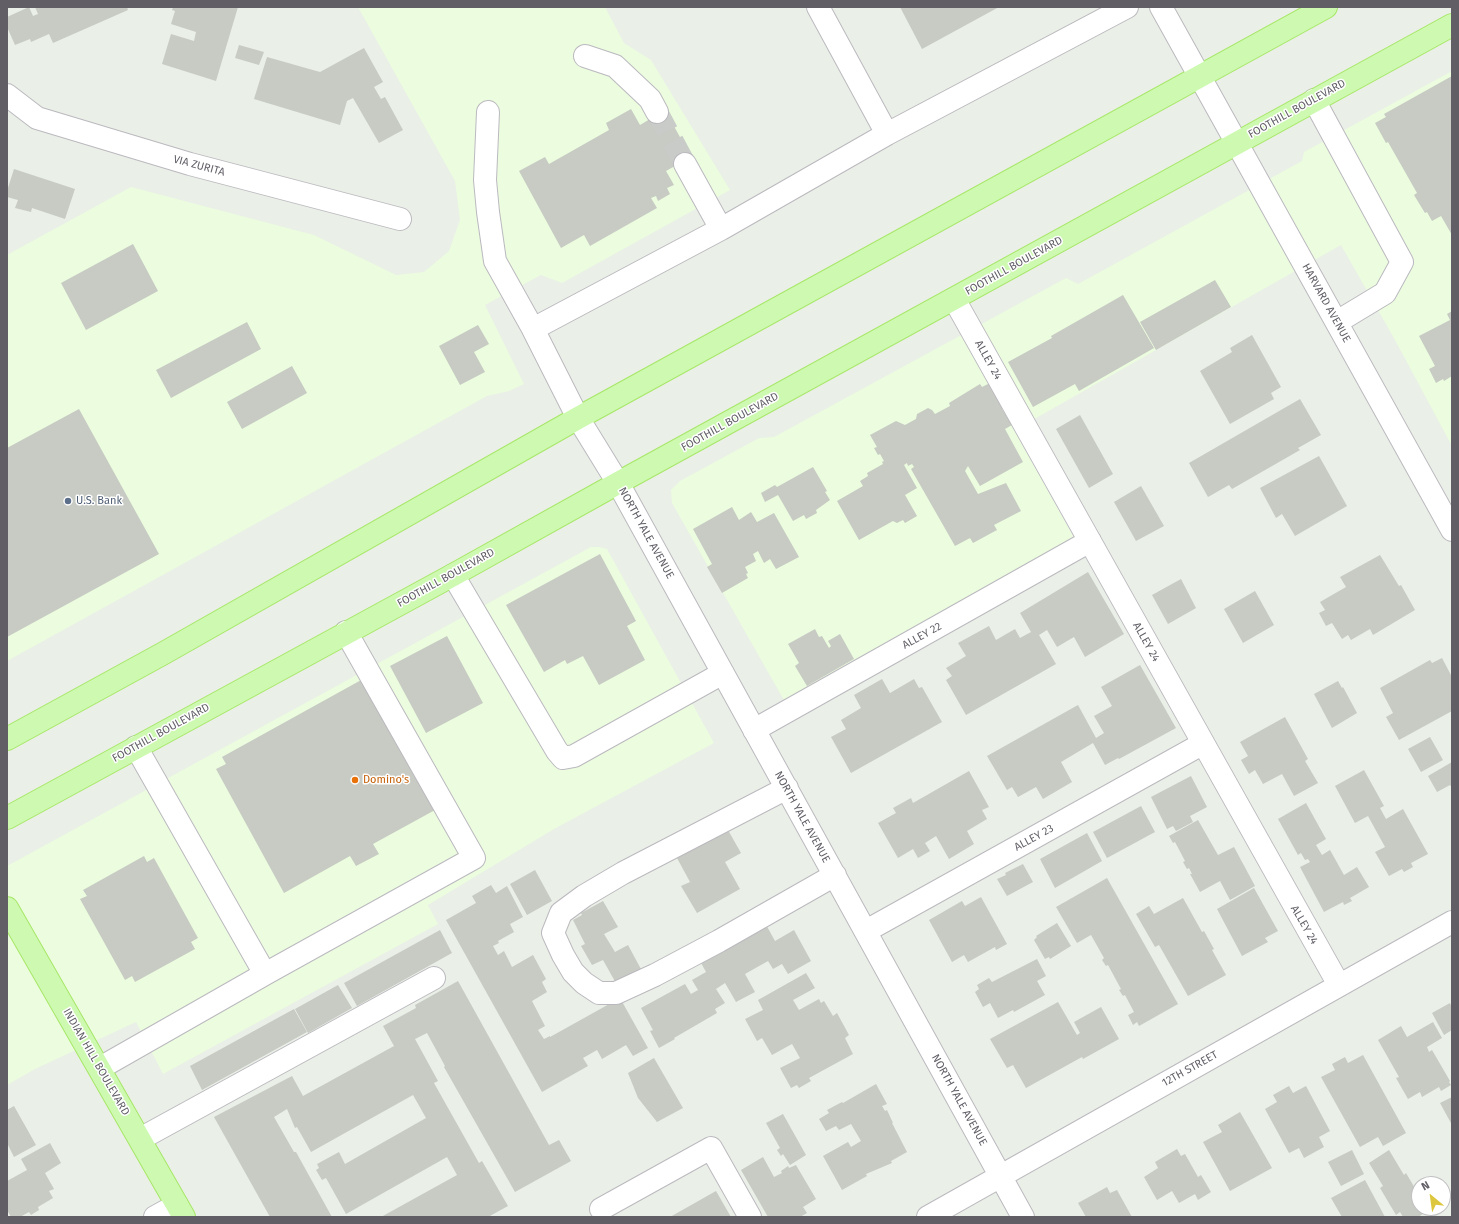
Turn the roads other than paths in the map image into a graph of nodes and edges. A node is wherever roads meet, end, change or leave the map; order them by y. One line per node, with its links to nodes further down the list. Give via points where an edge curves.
1 (818, 7): 12 (street)
2 (1127, 7): 12 (street)
3 (1161, 7): 7 (street, HARVARD AVENUE)
4 (1326, 7): 7 (main road)
5 (1452, 25): 9 (main road, FOOTHILL BOULEVARD)
6 (584, 56): 11 (street, via 615,66 650,99)
7 (1199, 76): 13 (street, HARVARD AVENUE); 20 (main road)
8 (7, 95): 15 (street, VIA ZURITA, via 37,118 190,164)
9 (1314, 100): 13 (main road, FOOTHILL BOULEVARD); 18 (street, via 1402,262 1385,293)
10 (488, 112): 19 (street, NORTH YALE AVENUE, via 485,180 495,261)
11 (657, 112)
12 (887, 134): 16 (street)
13 (1237, 143): 17 (main road, FOOTHILL BOULEVARD); 18 (street, HARVARD AVENUE)
14 (686, 164): 16 (street)
15 (400, 219)
16 (721, 229): 19 (street)
17 (954, 299): 21 (main road, FOOTHILL BOULEVARD); 23 (street, ALLEY 24)
18 (1337, 322): 22 (street, HARVARD AVENUE)
19 (533, 329): 20 (street, NORTH YALE AVENUE)
20 (578, 418): 21 (street, NORTH YALE AVENUE); 28 (main road)
21 (618, 483): 24 (main road, FOOTHILL BOULEVARD); 26 (street, NORTH YALE AVENUE)
22 (1452, 530)
23 (1090, 541): 27 (street, ALLEY 22); 29 (street, ALLEY 24)
24 (453, 575): 25 (main road, FOOTHILL BOULEVARD); 26 (street, via 563,758 574,756)
25 (346, 632): 30 (main road, FOOTHILL BOULEVARD); 37 (street, via 474,858)
26 (723, 673): 27 (street, NORTH YALE AVENUE)
27 (754, 730): 31 (street, NORTH YALE AVENUE)
28 (7, 739)
29 (1202, 744): 36 (street, ALLEY 23); 39 (street, ALLEY 24)
30 (136, 747): 32 (main road, FOOTHILL BOULEVARD); 37 (street)
31 (787, 788): 33 (street, NORTH YALE AVENUE); 33 (street, via 623,873 561,913 553,933 563,955 573,972 584,983 599,993 616,993 719,941)
32 (7, 818)
33 (835, 875): 36 (street, NORTH YALE AVENUE)
34 (7, 908): 40 (main road, INDIAN HILL BOULEVARD)
35 (1452, 922): 39 (street, 12TH STREET)
36 (866, 931): 42 (street, NORTH YALE AVENUE)
37 (264, 974): 40 (street)
38 (434, 978): 41 (street)
39 (1339, 985): 42 (street, 12TH STREET)
40 (100, 1068): 41 (main road, INDIAN HILL BOULEVARD)
41 (140, 1139): 44 (main road, INDIAN HILL BOULEVARD)
42 (1000, 1175): 47 (street, 12TH STREET); 48 (street, NORTH YALE AVENUE)
43 (601, 1210): 46 (street, via 711,1148)
44 (181, 1211): 45 (street)
45 (155, 1217)
46 (750, 1217)
47 (928, 1217)
48 (1023, 1217)

